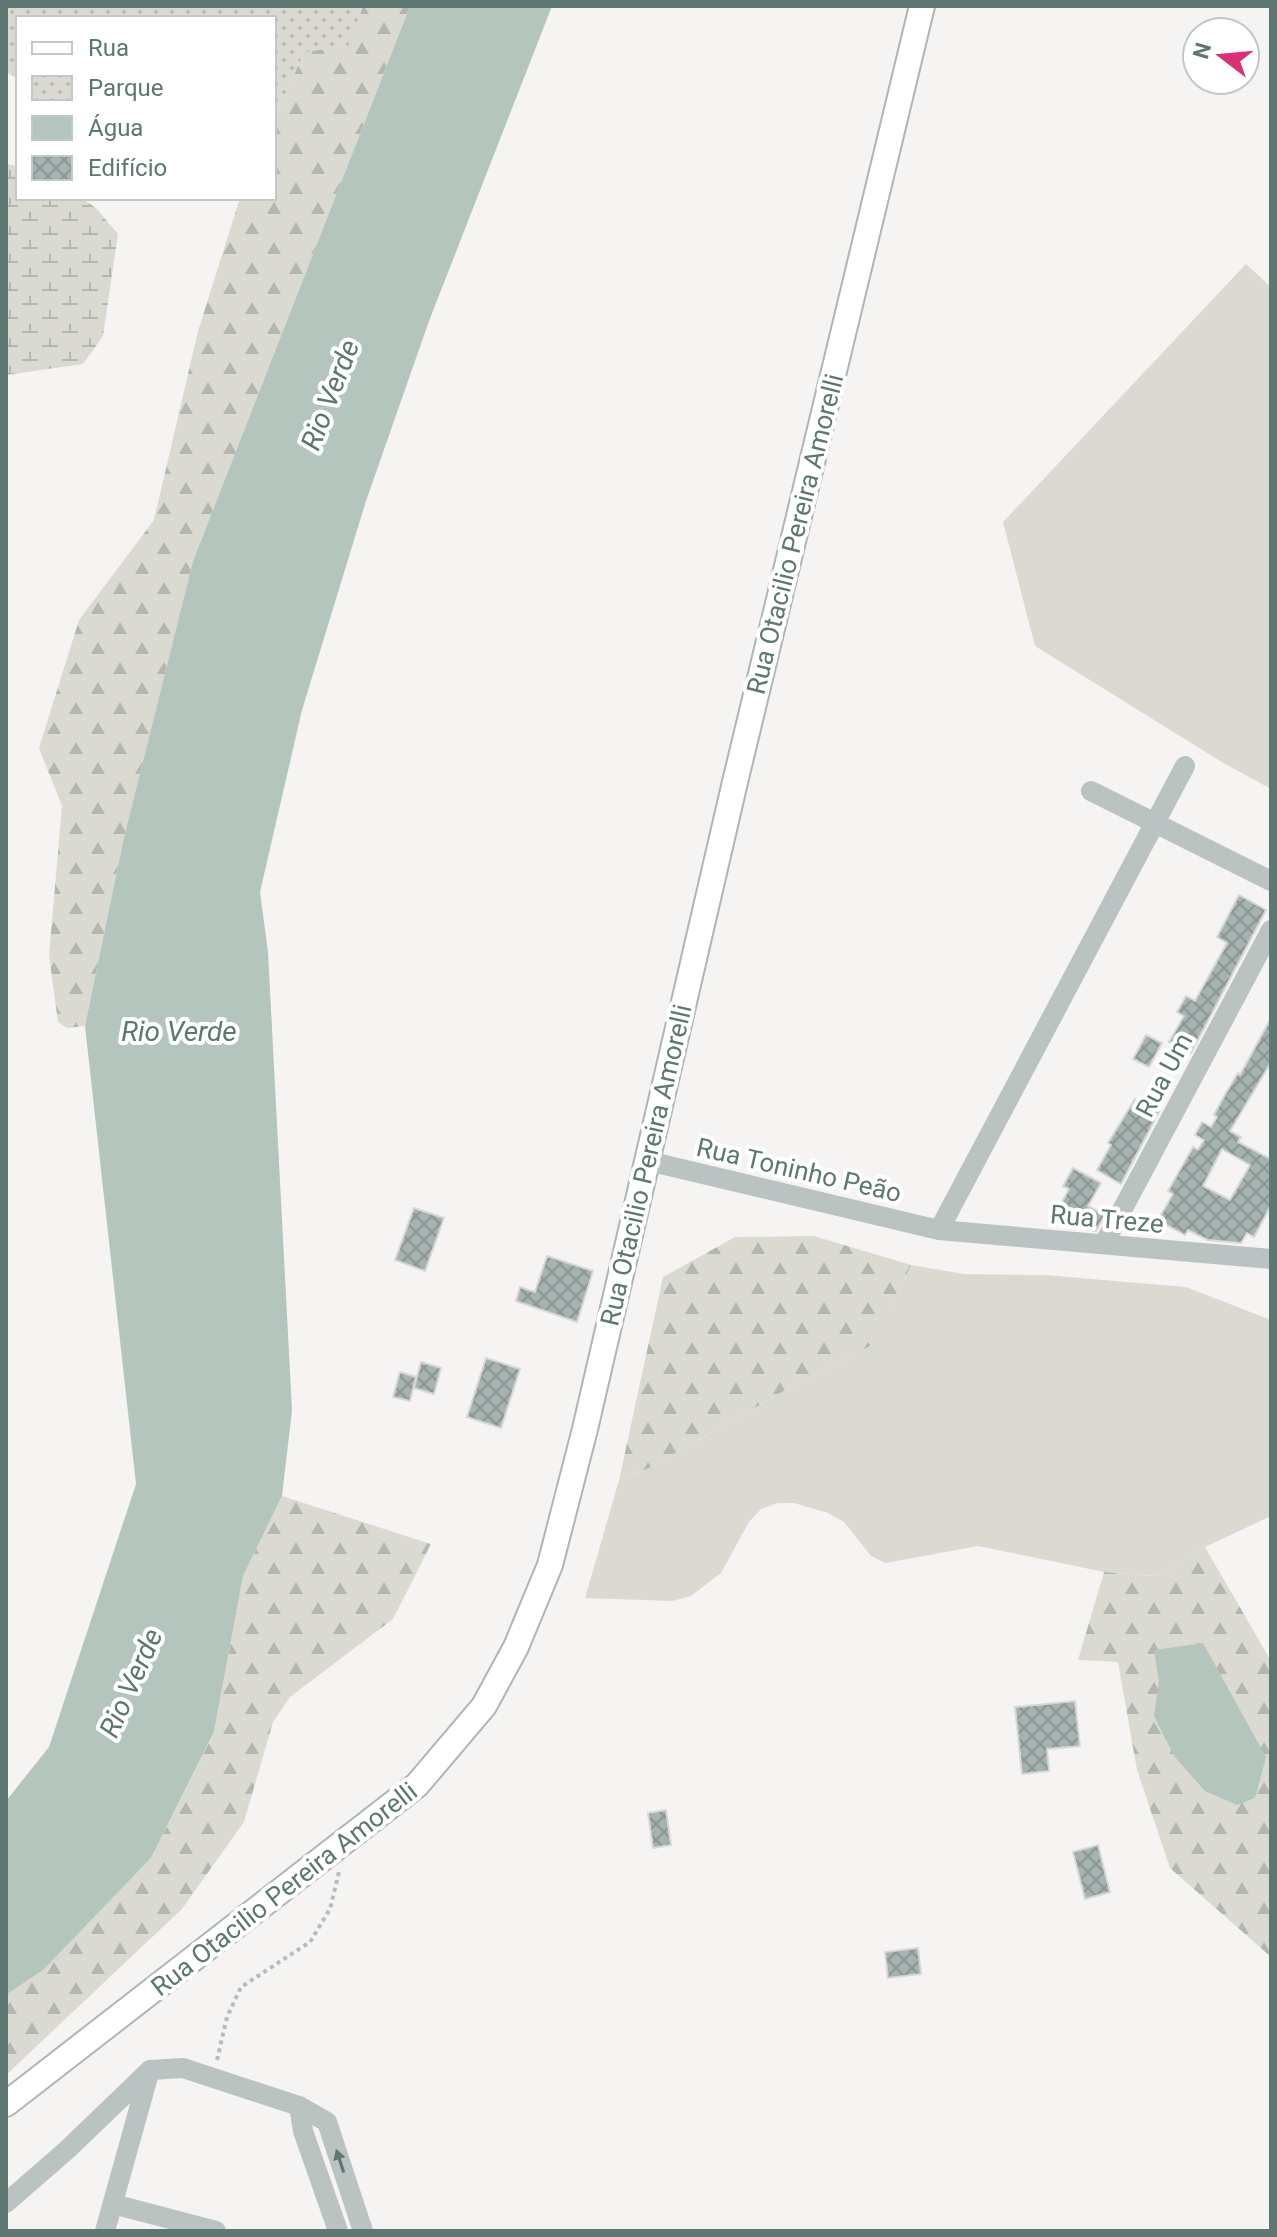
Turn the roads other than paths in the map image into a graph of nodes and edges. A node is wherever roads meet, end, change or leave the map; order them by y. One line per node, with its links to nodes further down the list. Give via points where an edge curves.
1 (922, 6): 7 (main road, Rua Otacilio Pereira Amorelli)
2 (1185, 766): 4 (street)
3 (1091, 791): 4 (street)
4 (1156, 823): 5 (street); 8 (street)
5 (1271, 881)
6 (1271, 930): 9 (street, Rua Um)
7 (648, 1161): 8 (street, Rua Toninho Peão); 12 (main road, Rua Otacilio Pereira Amorelli, via 550,1565 484,1706 417,1785)
8 (939, 1230): 9 (street, Rua Treze)
9 (1104, 1244): 10 (street, Rua Treze)
10 (1269, 1256)
11 (150, 2070): 13 (street, via 183,2068); 14 (street); 15 (street)
12 (6, 2104)
13 (299, 2106): 18 (street); 19 (street, one-way to 13, via 327,2122)
14 (6, 2203)
15 (113, 2204): 16 (street); 17 (street)
16 (105, 2231)
17 (216, 2231)
18 (338, 2231)
19 (363, 2231)

